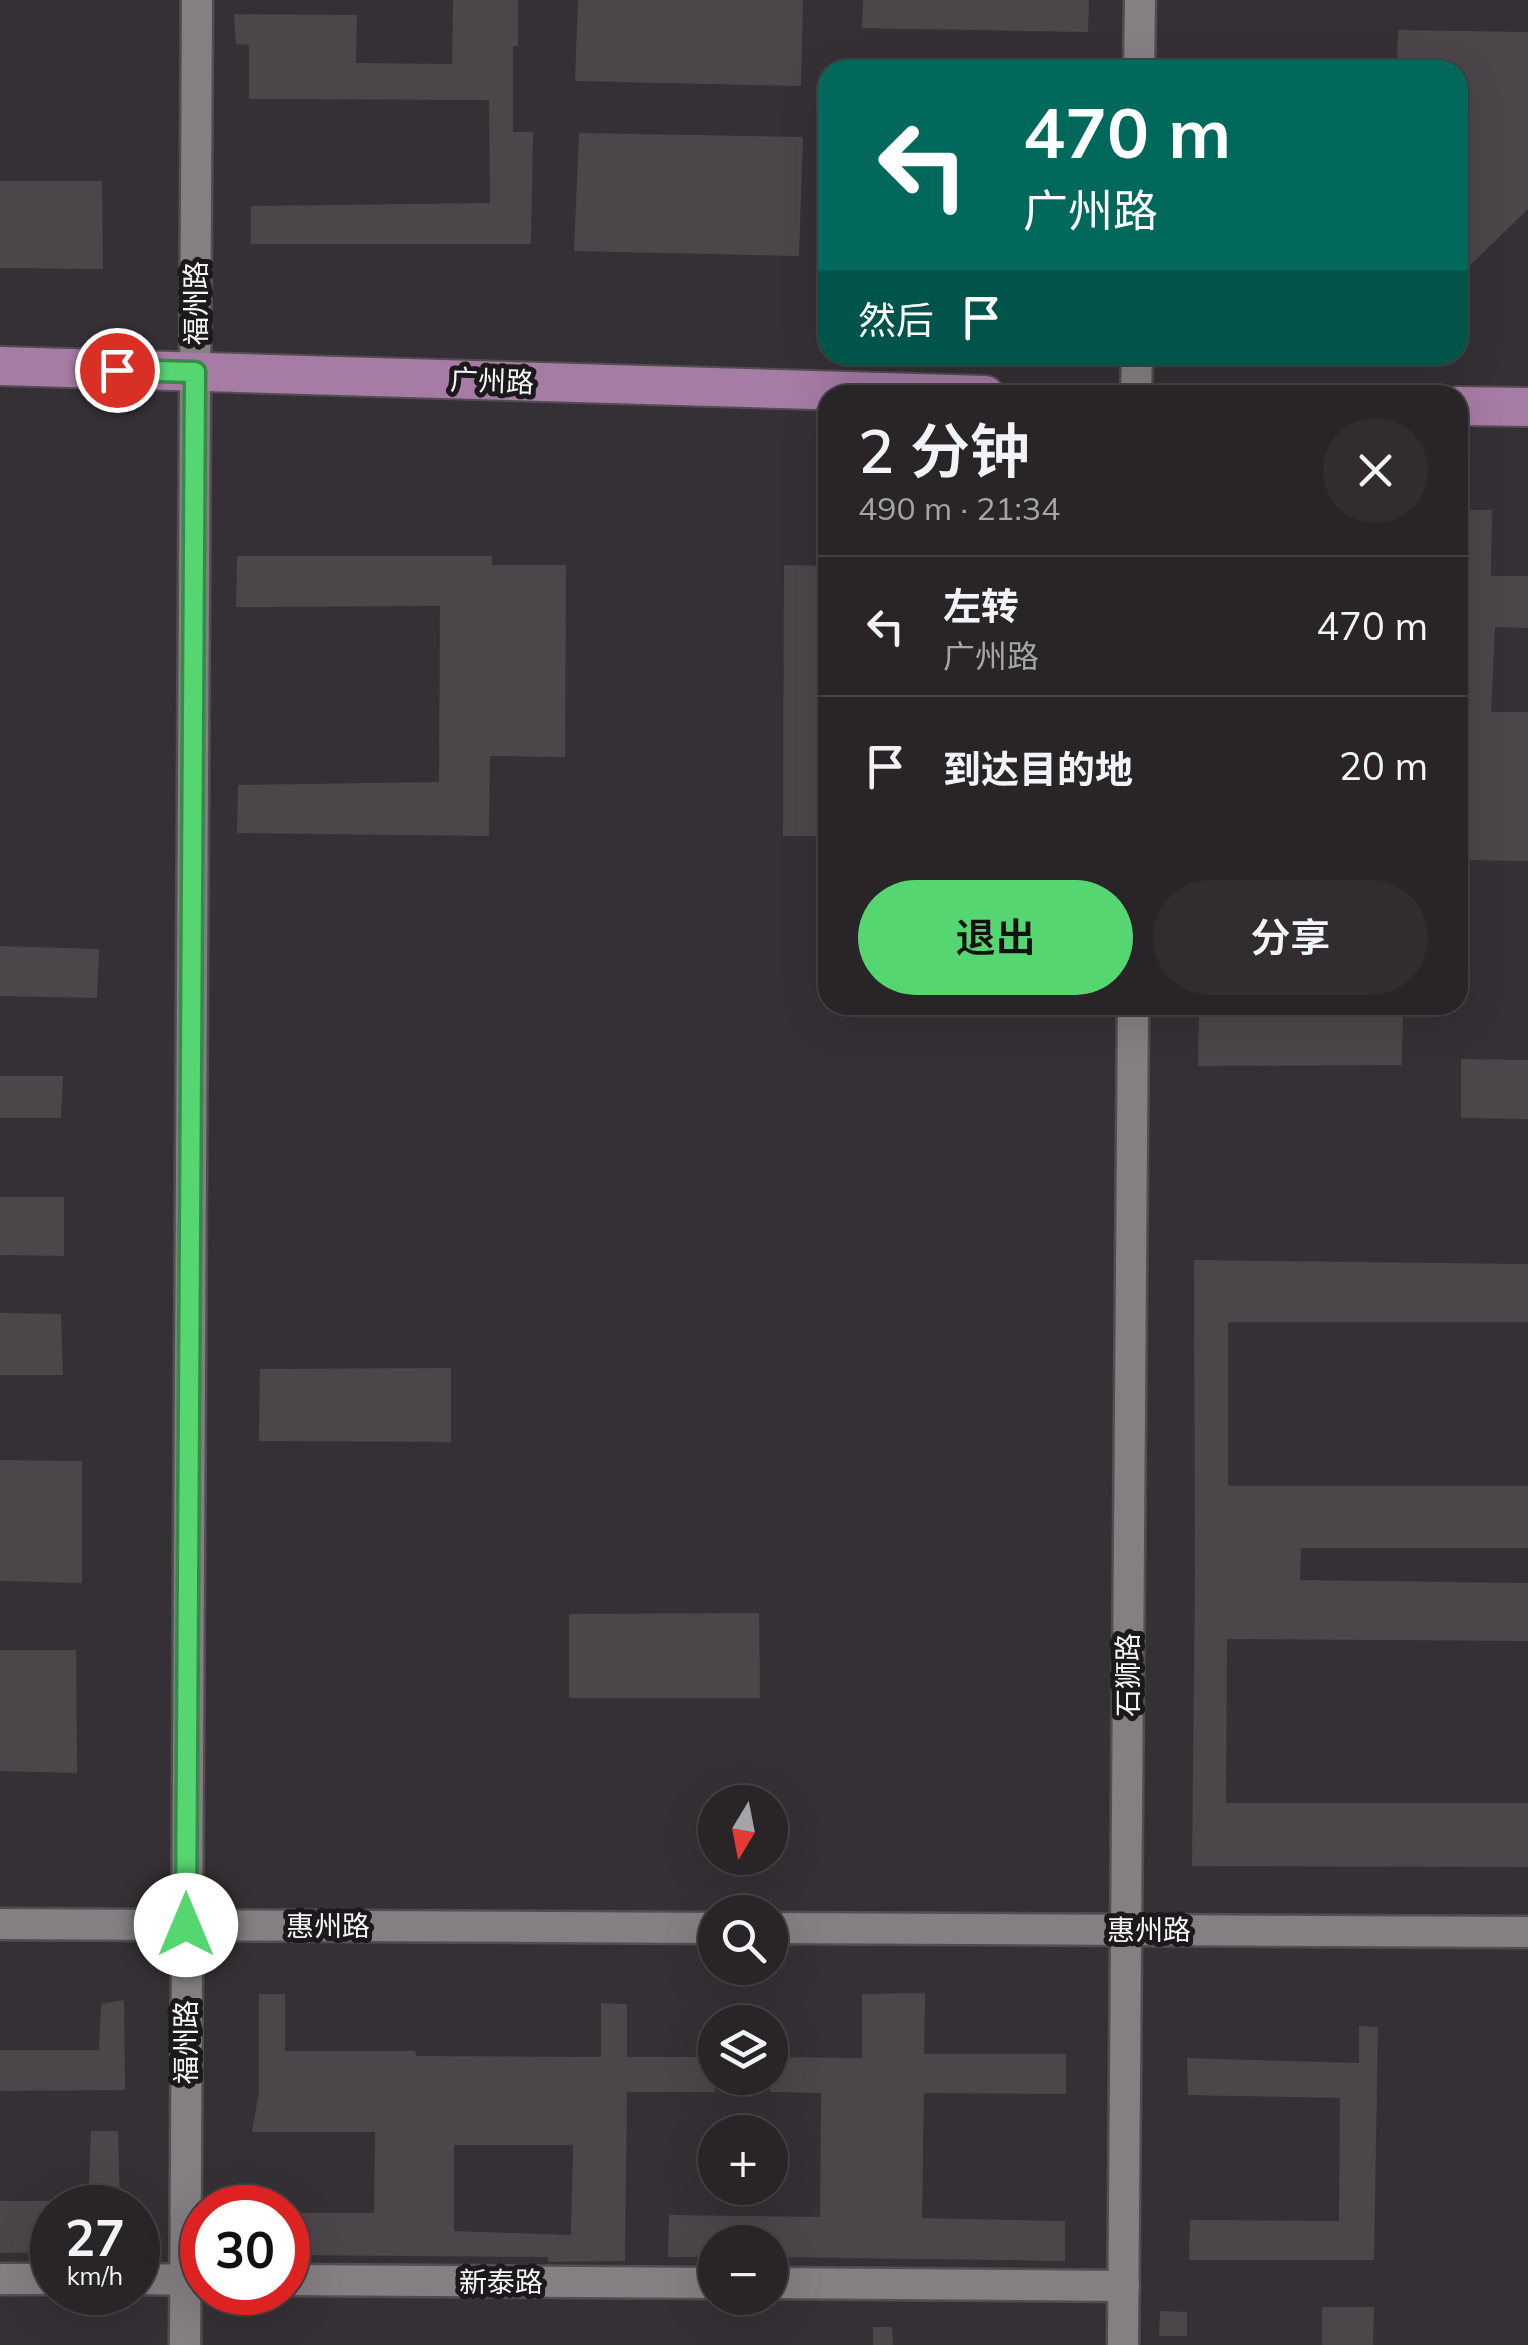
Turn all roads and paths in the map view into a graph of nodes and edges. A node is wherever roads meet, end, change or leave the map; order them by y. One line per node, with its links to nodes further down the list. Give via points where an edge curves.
1 (197, 0): 5 (street, 福州路)
2 (1140, 0): 3 (street)
3 (1140, 60)
4 (0, 366): 5 (main road, 广州路)
5 (195, 385): 6 (main road, 广州路); 7 (main road, 广州路); 10 (main road, 广州路); 18 (street, 福州路)
6 (0, 392)
7 (818, 393)
8 (1468, 406): 9 (main road)
9 (1528, 407)
10 (818, 416)
11 (1468, 432): 12 (main road)
12 (1528, 433)
13 (1133, 1015): 24 (street, 石狮路)
14 (0, 1924): 15 (street, 惠州路)
15 (698, 1928)
16 (788, 1928): 17 (street, 惠州路)
17 (1528, 1932)
18 (194, 2185)
19 (0, 2278): 20 (street)
20 (30, 2279)
21 (310, 2280): 22 (street, 新泰路)
22 (698, 2283)
23 (788, 2283): 24 (street)
24 (1124, 2286): 27 (street, 石狮路)
25 (189, 2315): 26 (street, 福州路)
26 (185, 2345)
27 (1123, 2345)

